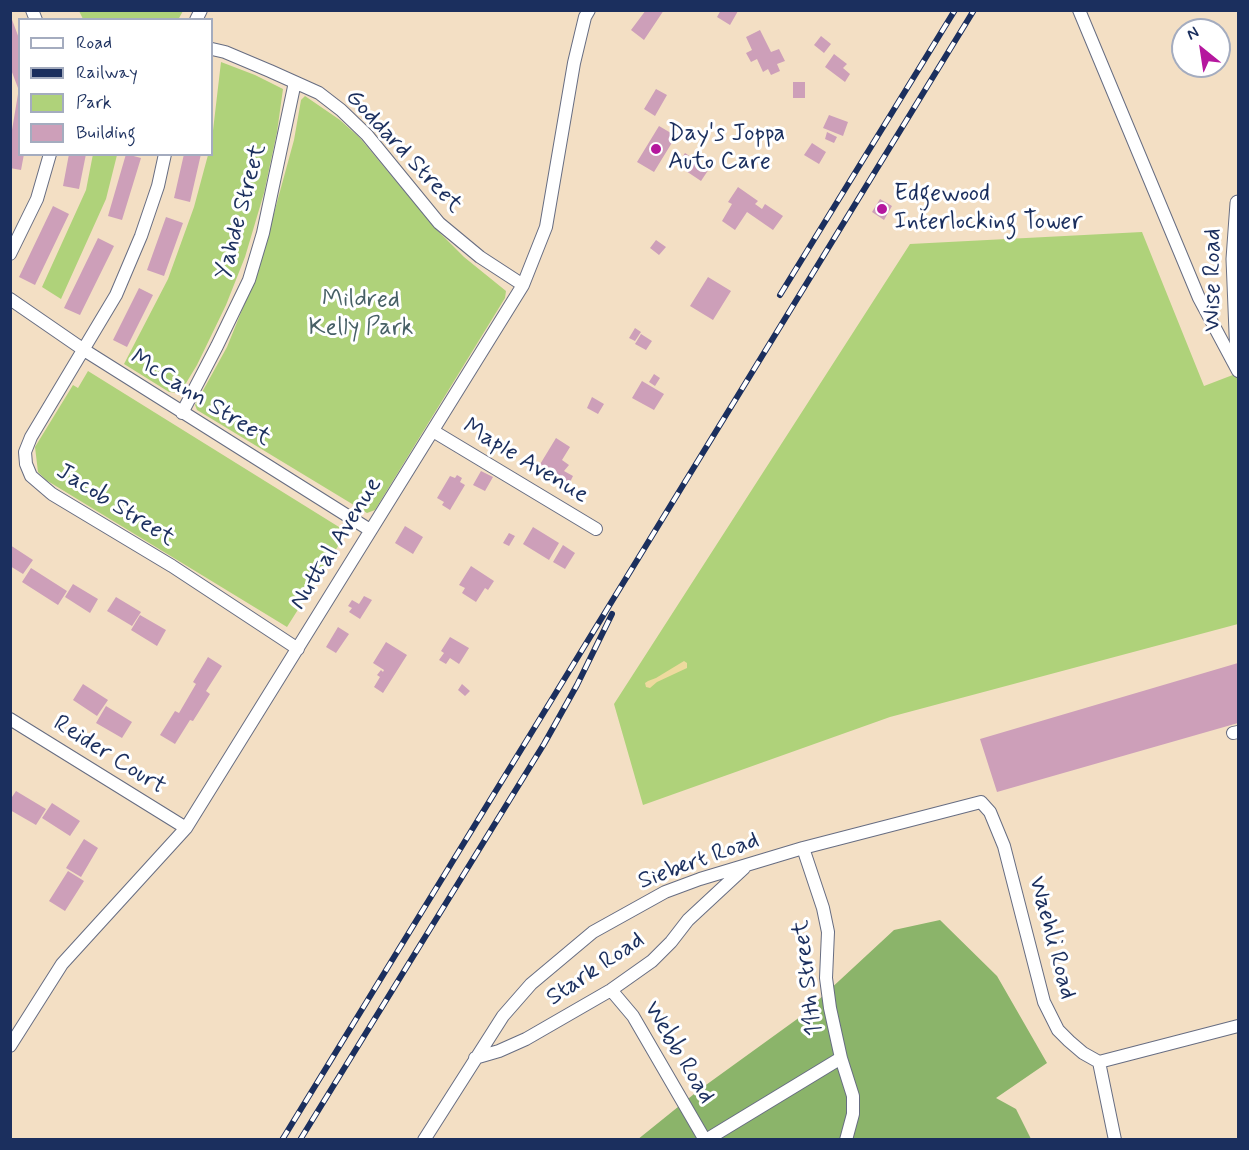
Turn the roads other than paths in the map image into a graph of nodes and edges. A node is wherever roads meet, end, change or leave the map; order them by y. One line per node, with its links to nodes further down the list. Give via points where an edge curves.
1 (589, 10): 9 (street, Nuttal Avenue, via 574,63 546,227)
2 (1079, 10): 13 (street, via 1194,288)
3 (213, 49): 4 (street, Goddard Street)
4 (295, 82): 9 (street, Goddard Street, via 319,93 367,135 454,237); 14 (street, Yahde Street, via 263,233 249,280)
5 (49, 156): 8 (street, via 36,199)
6 (165, 156): 11 (street, Jacob Street, via 141,236 116,295)
7 (1239, 202): 12 (street, Wise Road, via 1234,259)
8 (10, 254)
9 (523, 285): 15 (street, Nuttal Avenue)
10 (10, 299): 11 (street, McCann Street)
11 (84, 350): 14 (street, McCann Street); 18 (street, Jacob Street, via 28,444 26,464 32,476 51,494 172,566)
12 (1239, 357)
13 (1239, 371)
14 (182, 413): 17 (street, McCann Street)
15 (433, 431): 16 (street, Maple Avenue); 17 (street, Nuttal Avenue)
16 (596, 529)
17 (370, 530): 18 (street, Nuttal Avenue)
18 (298, 649): 21 (street, Nuttal Avenue)
19 (10, 719): 21 (street, Reider Court)
20 (981, 802): 22 (street, Siebert Road); 29 (street, Waehli Road, via 998,827 1004,846 1044,1002 1058,1030)
21 (186, 828): 26 (street, Nuttal Avenue, via 62,964)
22 (803, 848): 23 (street, Siebert Road); 28 (street, 11th Street, via 828,932 826,978)
23 (747, 865): 24 (street, Stark Road, via 688,920 652,961); 27 (street, Siebert Road, via 665,892 593,932 531,984 503,1016)
24 (611, 990): 27 (street, Stark Road, via 526,1039); 31 (street, Webb Road, via 633,1016)
25 (1239, 1026): 29 (street)
26 (10, 1046)
27 (475, 1058): 30 (street, Siebert Road)
28 (841, 1058): 31 (street); 32 (street, 11th Street, via 853,1096)
29 (1099, 1062): 33 (street)
30 (424, 1140)
31 (706, 1140)
32 (846, 1140)
33 (1115, 1140)

